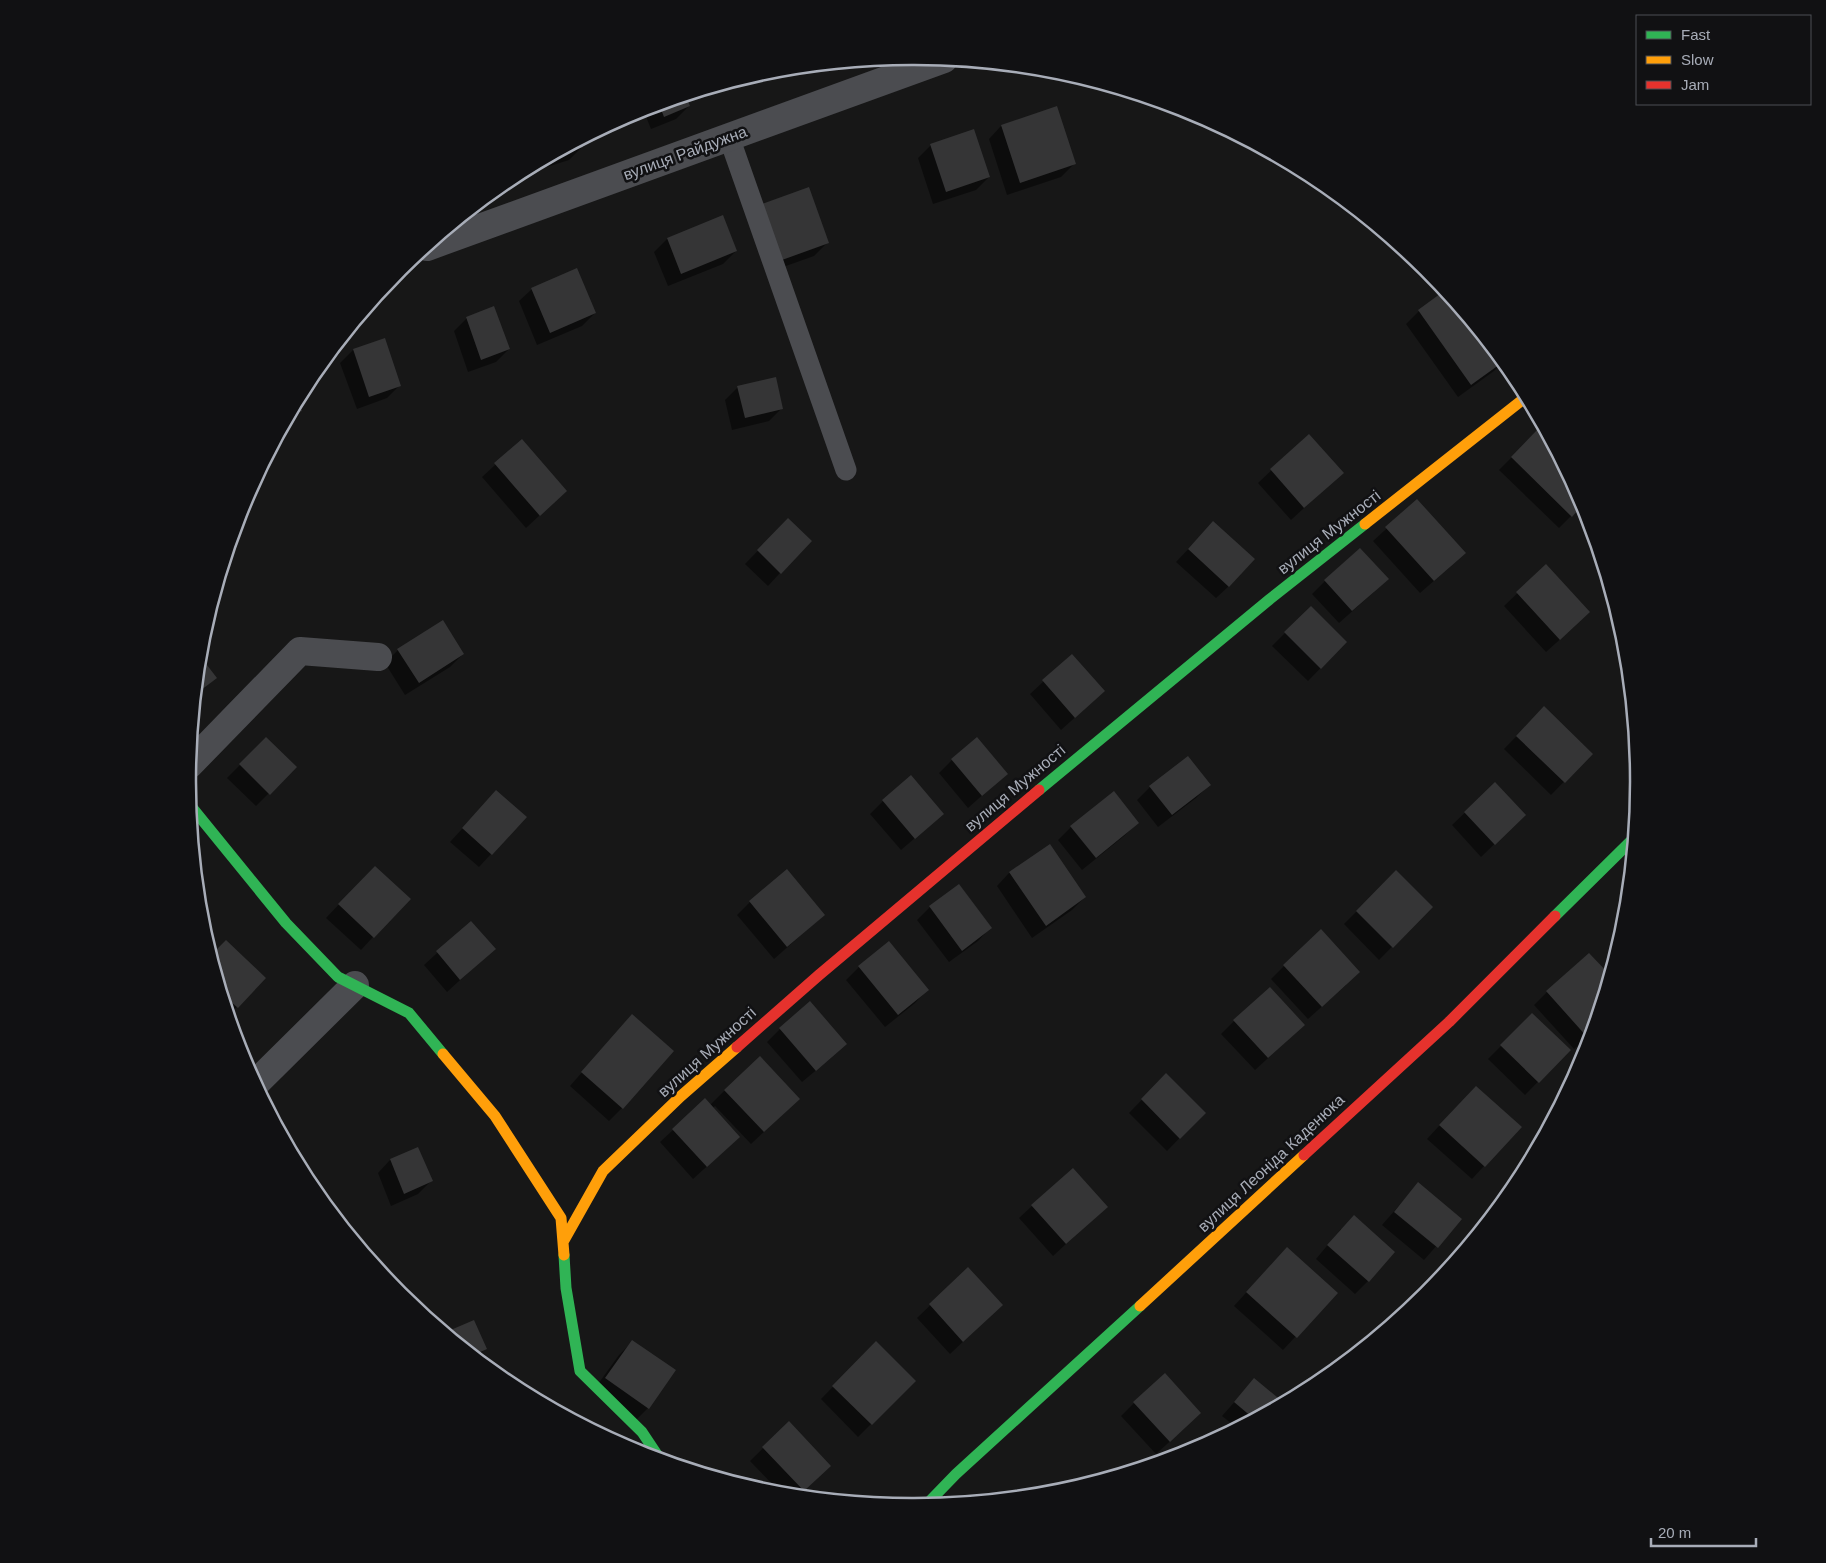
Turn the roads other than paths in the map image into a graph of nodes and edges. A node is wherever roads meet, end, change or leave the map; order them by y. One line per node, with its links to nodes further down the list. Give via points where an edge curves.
1 (926, 66): 2 (street, вулиця Райдужна)
2 (729, 137): 3 (street, вулиця Райдужна); 5 (lane)
3 (445, 239)
4 (1521, 402): 12 (street, вулиця Мужності, via 1262,605 819,974 681,1096 603,1172)
5 (846, 470)
6 (378, 657): 7 (street, via 300,651)
7 (197, 758)
8 (197, 815): 10 (street, via 286,923 338,977)
9 (1626, 846): 14 (street, вулиця Леоніда Каденюка, via 1442,1029)
10 (355, 985): 11 (street); 12 (street, via 410,1013 495,1116 561,1218)
11 (261, 1078)
12 (563, 1242): 13 (street, via 566,1288 580,1371 642,1432)
13 (653, 1448)
14 (934, 1497)

